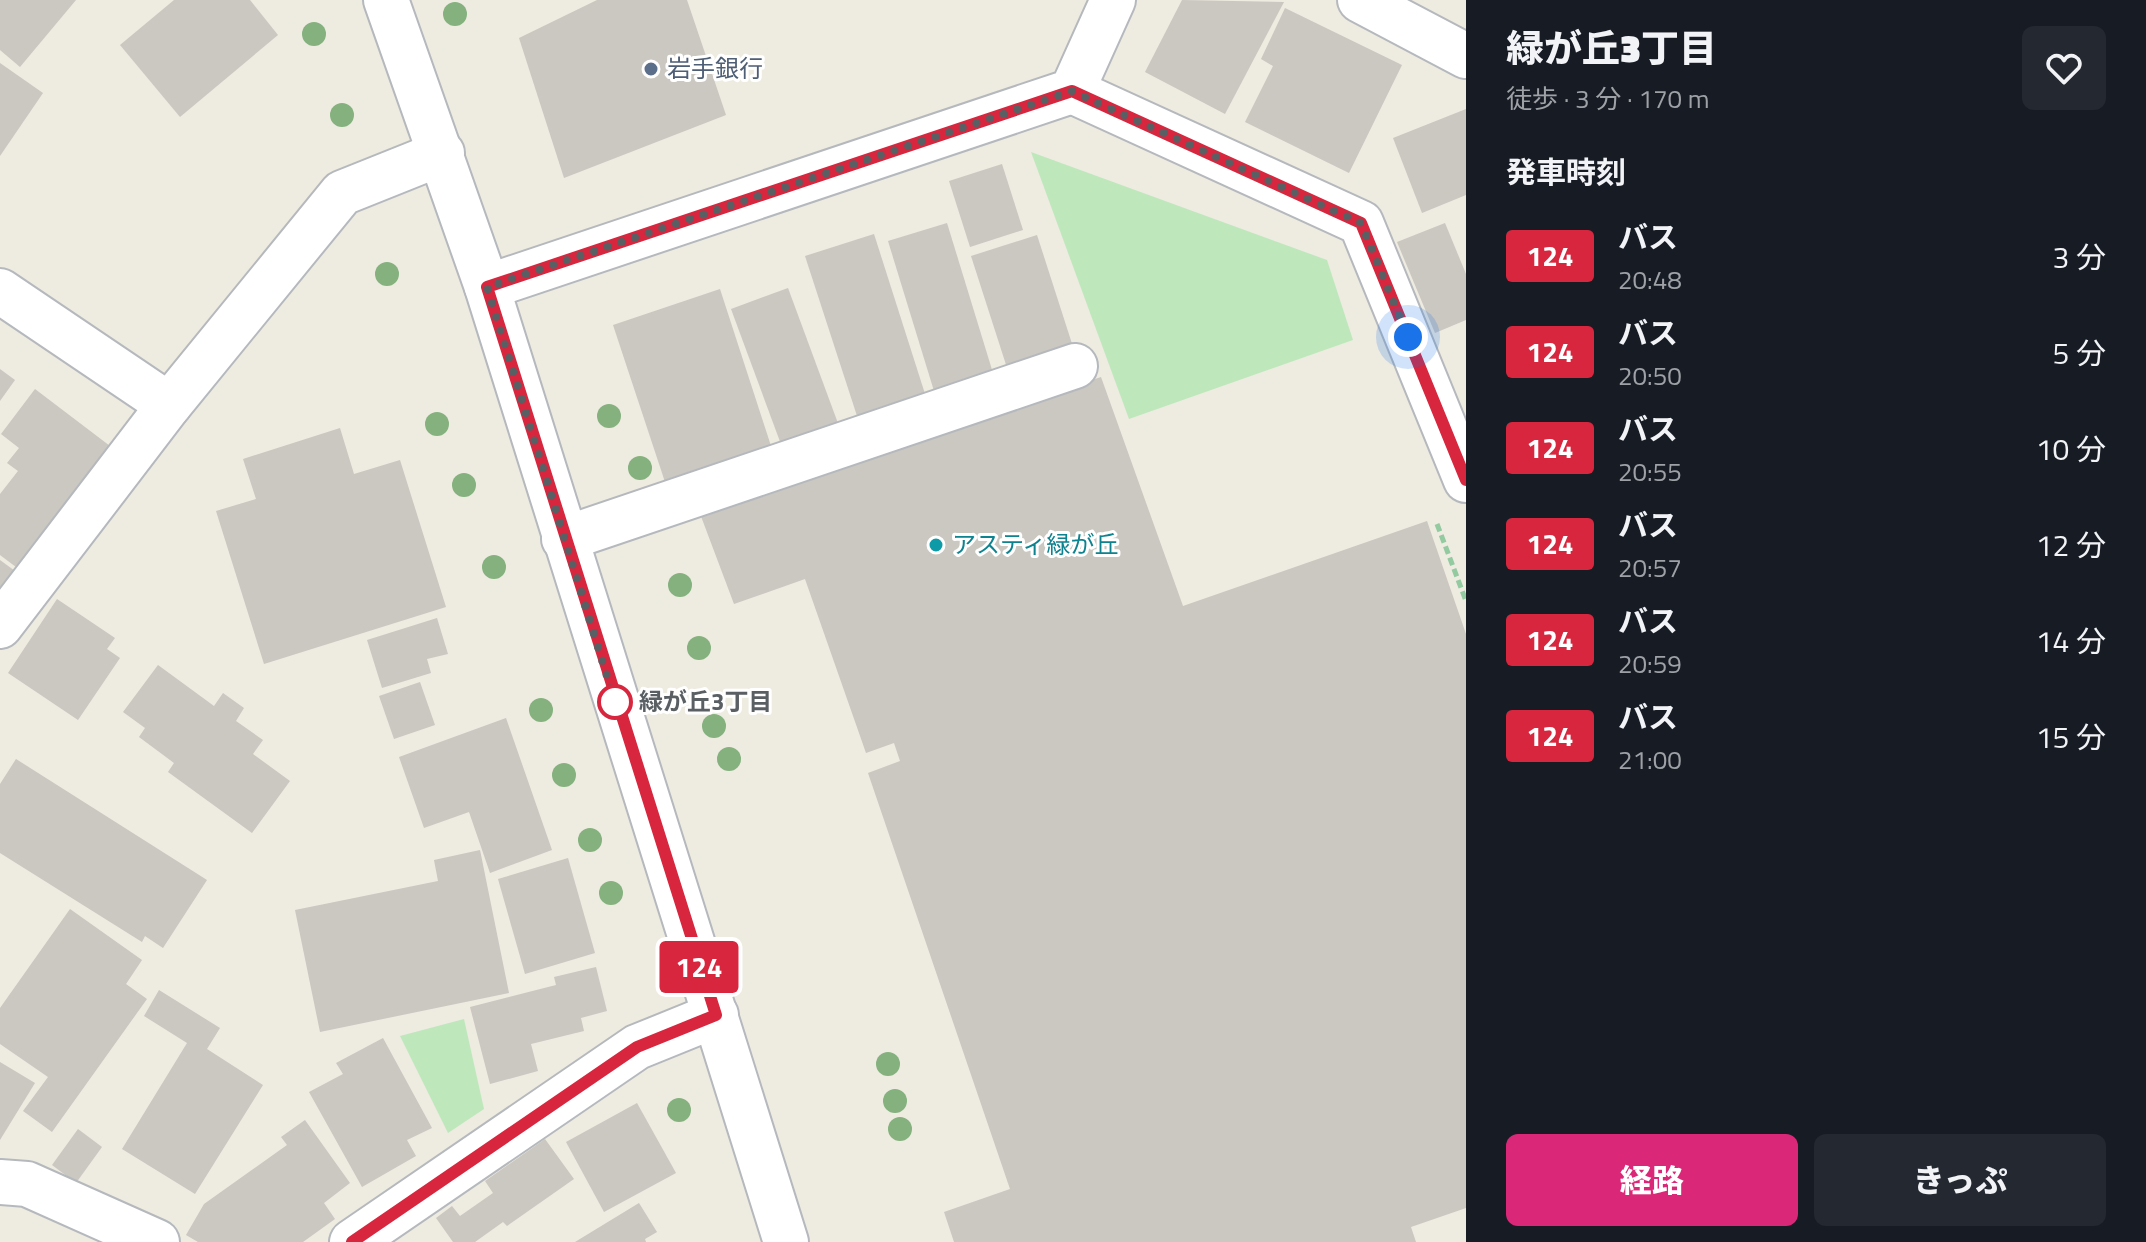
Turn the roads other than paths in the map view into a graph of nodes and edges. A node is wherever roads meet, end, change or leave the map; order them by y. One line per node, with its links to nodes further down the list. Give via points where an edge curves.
1 (386, 0): 6 (street)
2 (1113, 0): 5 (street)
3 (1360, 0): 4 (street)
4 (1466, 56)
5 (1072, 91): 7 (street); 11 (street, via 1361,223)
6 (442, 153): 7 (street); 10 (street, via 342,193)
7 (487, 287): 12 (street)
8 (0, 291): 10 (street)
9 (1075, 366): 12 (street)
10 (169, 405): 13 (street)
11 (1466, 480)
12 (564, 539): 14 (street)
13 (0, 626)
14 (716, 1015): 17 (street, via 637,1047); 18 (street)
15 (0, 1182): 16 (street, via 27,1184)
16 (157, 1242)
17 (352, 1242)
18 (786, 1242)

